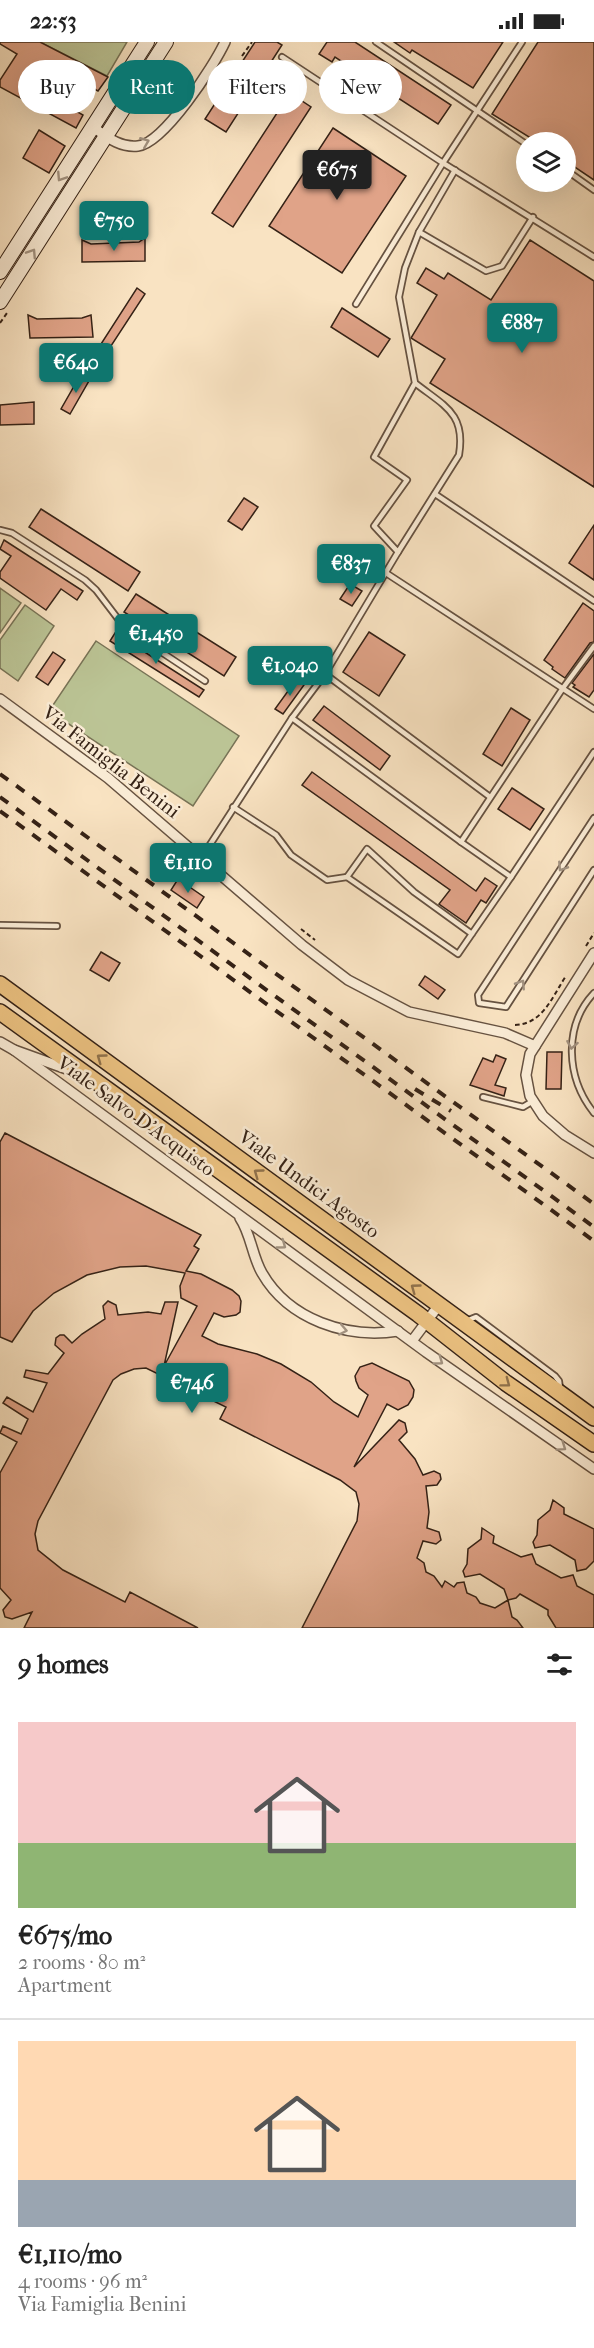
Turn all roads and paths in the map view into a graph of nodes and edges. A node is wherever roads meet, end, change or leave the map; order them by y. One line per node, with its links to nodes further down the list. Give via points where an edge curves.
1 (147, 42): 10 (main road)
2 (166, 42): 11 (main road)
3 (225, 42): 11 (street, one-way to 3, via 119,145 135,146 154,139 182,109)
4 (252, 42): 7 (path)
5 (375, 42): 9 (lane)
6 (522, 42): 9 (lane)
7 (242, 56)
8 (282, 57): 13 (lane)
9 (477, 111): 12 (lane); 13 (lane)
10 (93, 127): 11 (street); 20 (main road, one-way to 20)
11 (107, 137): 21 (main road, one-way to 11)
12 (516, 137)
13 (443, 163): 14 (lane); 22 (lane)
14 (455, 170): 17 (lane); 18 (lane)
15 (576, 177): 16 (lane)
16 (594, 190)
17 (533, 218): 18 (lane, via 502,266 486,271); 19 (lane)
18 (419, 232): 23 (lane, via 399,297)
19 (594, 256)
20 (0, 272)
21 (0, 302)
22 (356, 304)
23 (415, 383): 24 (lane, via 450,411 461,430 459,455); 26 (lane, via 374,457 407,480 374,526)
24 (435, 494): 26 (lane); 28 (lane)
25 (0, 530): 31 (lane, via 12,533 85,579 126,628)
26 (398, 552): 27 (lane)
27 (386, 573): 30 (lane); 32 (lane)
28 (594, 601)
29 (594, 646): 32 (lane)
30 (324, 674): 35 (lane); 37 (lane)
31 (205, 681)
32 (563, 688): 34 (lane); 37 (lane)
33 (0, 699): 41 (street, Via Famiglia Benini, via 108,778)
34 (594, 709)
35 (292, 718): 38 (lane); 40 (lane)
36 (594, 752): 44 (lane)
37 (490, 797): 40 (lane)
38 (233, 807): 41 (lane); 43 (lane, via 276,835 291,855 327,880)
39 (594, 818): 42 (lane, one-way to 42, via 478,995 478,1003 506,1007)
40 (461, 842): 44 (lane)
41 (201, 859): 59 (street, Via Famiglia Benini, via 302,945 363,990 410,1012 505,1033)
42 (594, 870)
43 (347, 877): 49 (lane, via 458,954); 49 (lane, via 367,849 414,892)
44 (511, 878): 49 (lane)
45 (294, 924): 50 (path)
46 (0, 925): 47 (lane)
47 (57, 926)
48 (594, 933): 51 (path)
49 (472, 934)
50 (320, 945)
51 (582, 952)
52 (594, 952): 59 (street)
53 (570, 970): 57 (path, via 539,1017 525,1024)
54 (0, 984): 67 (main road, Viale Undici Agosto, one-way to 54)
55 (594, 993): 64 (lane, one-way to 64, via 584,1003 570,1056 580,1093)
56 (0, 1012): 61 (main road)
57 (505, 1023)
58 (0, 1042): 60 (street)
59 (535, 1046): 63 (street, via 526,1075)
60 (14, 1050): 61 (street, via 73,1071); 66 (street, Viale Salvo D'Acquisto)
61 (101, 1086): 68 (main road)
62 (483, 1097): 63 (lane, via 523,1107)
63 (533, 1101): 65 (street, via 550,1123)
64 (594, 1113)
65 (594, 1153)
66 (237, 1212): 69 (street, Viale Salvo D'Acquisto, one-way to 69); 69 (street, Viale Salvo D'Acquisto, one-way to 69, via 262,1274 294,1307 316,1321 343,1330)
67 (439, 1305): 68 (street); 71 (main road, Viale Undici Agosto)
68 (427, 1321): 70 (street); 72 (main road, one-way to 72, via 506,1383)
69 (398, 1331): 70 (street, Viale Salvo D'Acquisto)
70 (412, 1341): 73 (street, Viale Salvo D'Acquisto, one-way to 73)
71 (594, 1418)
72 (594, 1444)
73 (594, 1469)

